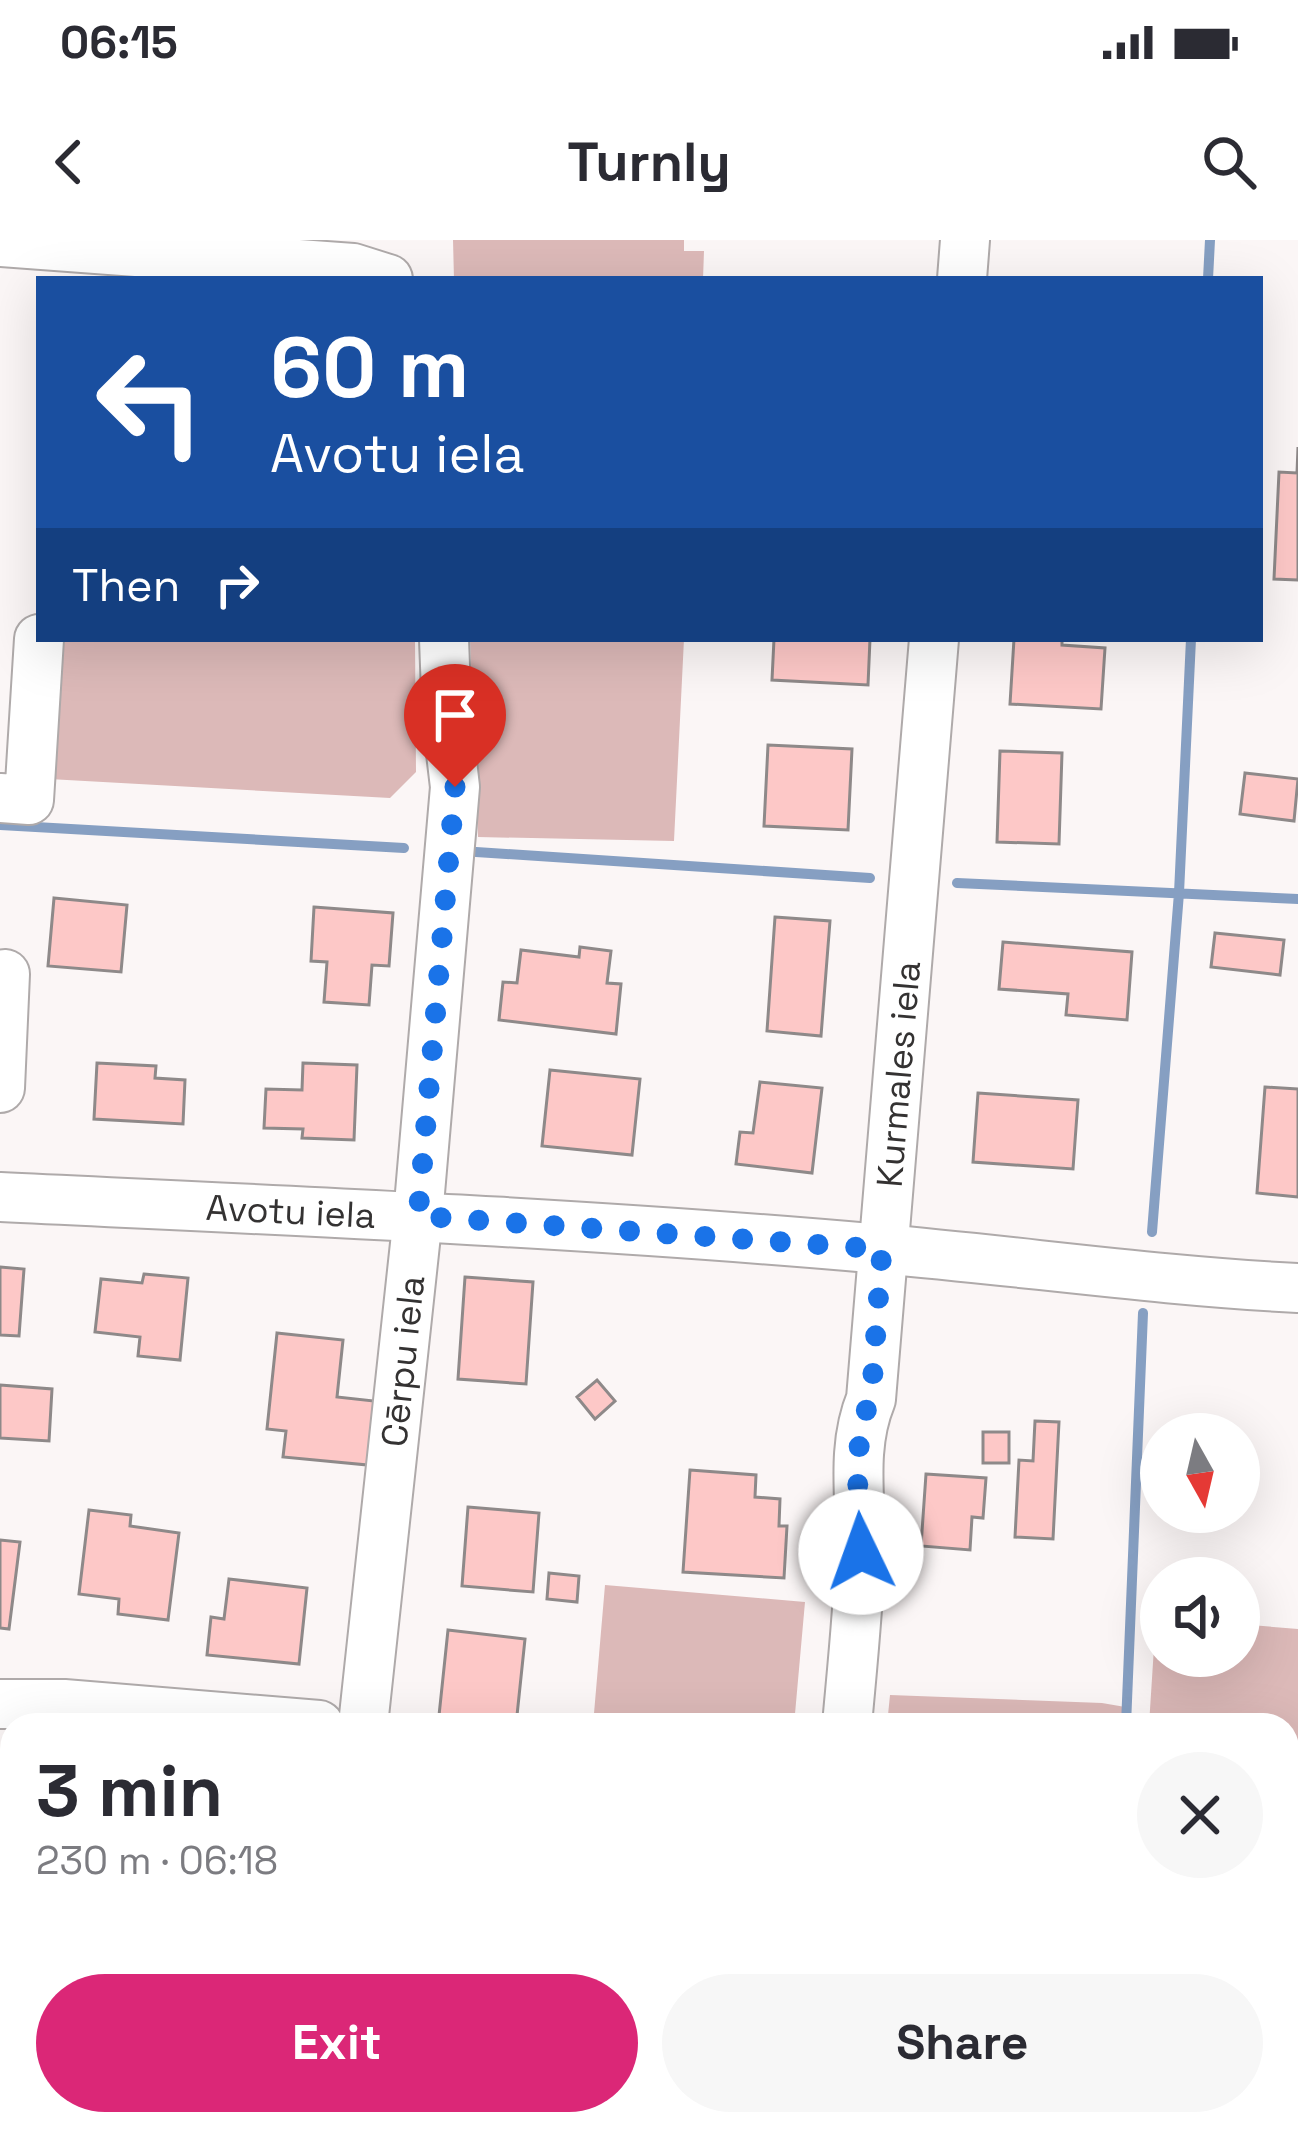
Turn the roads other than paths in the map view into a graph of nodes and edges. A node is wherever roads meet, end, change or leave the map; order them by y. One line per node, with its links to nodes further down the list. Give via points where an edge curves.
1 (965, 240): 5 (street)
2 (0, 242): 3 (street)
3 (63, 262): 4 (street, via 353,268)
4 (378, 276)
5 (962, 276)
6 (39, 642): 9 (street)
7 (444, 642): 13 (street, Cērpu iela, via 455,787)
8 (934, 642): 14 (street, Kurmales iela)
9 (15, 799)
10 (5, 974): 11 (street)
11 (0, 1088)
12 (0, 1197): 13 (street, Avotu iela)
13 (418, 1216): 14 (street, Avotu iela); 18 (street, Cērpu iela)
14 (882, 1249): 15 (street, Avotu iela); 19 (street, Kurmales iela, via 871,1400 860,1424 861,1552)
15 (1298, 1288)
16 (0, 1704): 17 (street)
17 (173, 1713)
18 (364, 1713)
19 (848, 1713)

